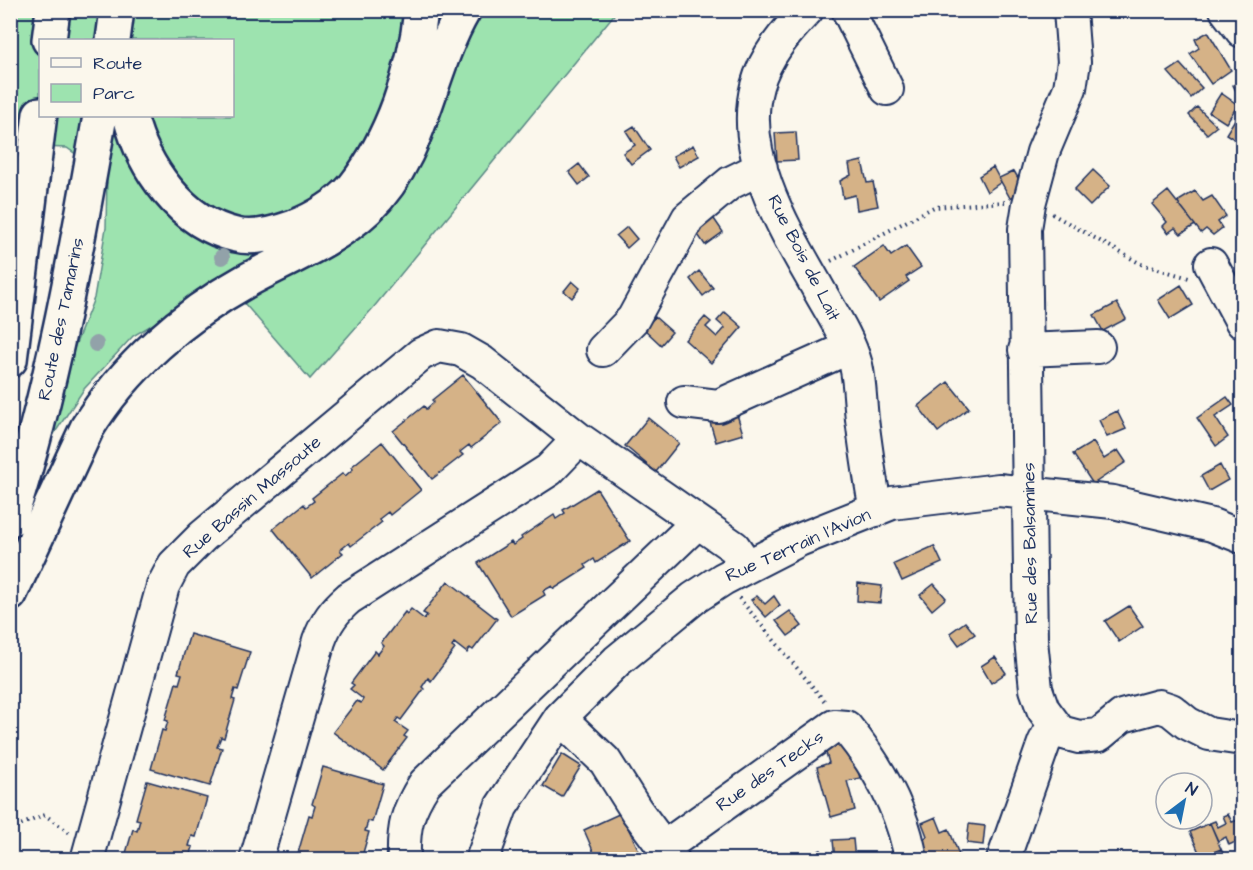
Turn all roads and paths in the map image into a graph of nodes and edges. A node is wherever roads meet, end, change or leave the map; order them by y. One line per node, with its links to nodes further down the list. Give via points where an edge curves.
1 (53, 10): 11 (highway)
2 (117, 10): 12 (highway)
3 (134, 10): 13 (highway)
4 (421, 10): 17 (highway, via 398,108 378,150 354,187 305,223 272,234 238,236 211,226 179,202 152,170 136,139)
5 (464, 10): 34 (highway, via 447,42 426,107 395,177 344,228 218,298 178,328 124,378 99,407 76,448)
6 (807, 10): 18 (street, Rue Bois de Lait, via 774,50 757,85 753,113)
7 (848, 10): 14 (street)
8 (1070, 10): 24 (street, Rue des Balsamines, via 1074,62 1070,88 1043,152 1025,230)
9 (1226, 10): 10 (street)
10 (1242, 31)
11 (49, 39)
12 (112, 39)
13 (131, 39)
14 (887, 89)
15 (40, 117): 25 (highway)
16 (100, 117): 30 (highway, Route des Tamarins, via 54,363)
17 (130, 117)
18 (761, 168): 22 (street, Rue Bois de Lait, via 776,208); 23 (street, via 730,183 688,218 633,319)
19 (1211, 264): 20 (street)
20 (1242, 322)
21 (1098, 347): 24 (street)
22 (848, 348): 26 (street, via 718,406); 29 (street, Rue Bois de Lait, via 856,364)
23 (603, 350)
24 (1025, 350): 28 (street, Rue des Balsamines)
25 (10, 360)
26 (684, 402)
27 (579, 439): 31 (street, Rue Bassin Massoute); 40 (street, Rue Bassin Massoute, via 482,362 460,350 440,346 421,354 203,536 174,565 163,586); 42 (street, via 549,470 335,610 319,641)
28 (1030, 492): 29 (street, Rue Terrain l'Avion, via 959,493 892,503); 32 (street, Rue Terrain l'Avion, via 1113,502 1212,525); 37 (street, Rue des Balsamines, via 1031,640 1036,690 1043,709)
29 (876, 510): 33 (street, Rue Terrain l'Avion, via 800,540)
30 (10, 519)
31 (698, 522): 33 (street, Rue Bassin Massoute, via 734,547); 43 (street, via 425,783 408,809)
32 (1242, 537)
33 (735, 572): 35 (street, Rue Terrain l'Avion, via 694,598 617,661); 36 (path)
34 (10, 594)
35 (560, 718): 41 (street, Rue des Tecks, via 605,761); 44 (street, Rue Terrain l'Avion, via 501,807)
36 (846, 727): 41 (street, Rue des Tecks, via 834,726); 45 (street, Rue des Tecks, via 896,804)
37 (1058, 729): 38 (street, via 1079,737 1098,735 1122,717 1159,706 1209,734); 46 (street, via 1044,743)
38 (1242, 739)
39 (10, 829): 40 (path, via 45,815)
40 (88, 853)
41 (668, 854)
42 (256, 860)
43 (404, 860)
44 (482, 860)
45 (912, 860)
46 (1003, 860)

